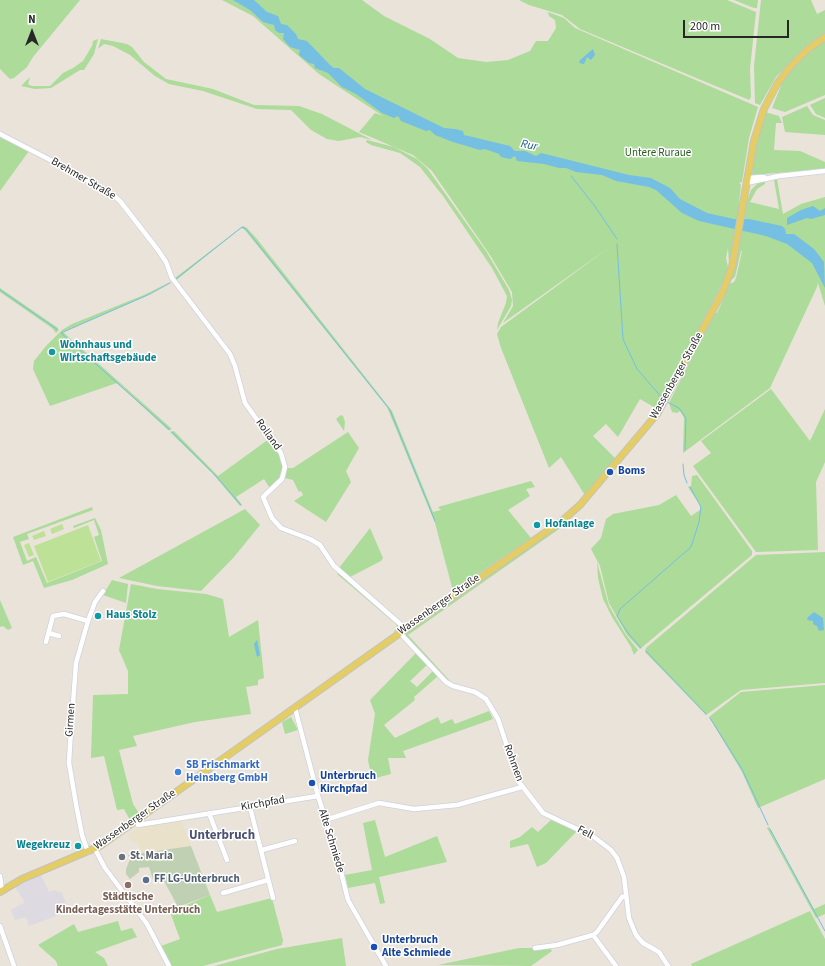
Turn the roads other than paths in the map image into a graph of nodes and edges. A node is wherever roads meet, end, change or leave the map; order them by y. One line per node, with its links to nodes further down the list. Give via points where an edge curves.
1 (825, 37): 5 (main road, Wassenberger Straße, via 793,64 771,95 758,127)
2 (0, 134): 8 (street, Brehmer Straße, via 113,195 158,250)
3 (825, 172): 4 (street)
4 (770, 178): 5 (street); 6 (street)
5 (747, 180): 6 (street); 7 (main road, Wassenberger Straße)
6 (758, 181): 7 (street)
7 (744, 197): 11 (main road, Wassenberger Straße, via 728,282 648,428 574,511)
8 (176, 284): 11 (street, Rolland, via 230,354 245,403 284,460 282,479 263,497 272,518 280,528 320,545 334,566)
9 (103, 591): 10 (street, Girmen, via 95,602)
10 (88, 621): 12 (street, via 56,614 53,616); 26 (street, Girmen, via 76,663 69,763 82,835)
11 (406, 629): 13 (main road, Wassenberger Straße)
12 (49, 633): 14 (street); 15 (street)
13 (400, 633): 16 (main road, Wassenberger Straße); 17 (street, Rohmen, via 446,682 475,692 486,699 498,719)
14 (59, 636)
15 (46, 642)
16 (296, 708): 18 (street, Alte Schmiede); 22 (main road, Wassenberger Straße)
17 (522, 786): 21 (street, Rohmen, via 457,805 414,809 379,803); 32 (street, Fell, via 543,813 594,837 611,850 624,877)
18 (318, 796): 19 (street, Kirchpfad); 21 (street, Alte Schmiede)
19 (250, 807): 20 (street, Kirchpfad); 25 (street)
20 (209, 813): 22 (street, Kirchpfad, via 138,825); 27 (street)
21 (325, 820): 40 (street, Alte Schmiede, via 348,900)
22 (136, 821): 24 (main road, Wassenberger Straße)
23 (295, 841): 25 (street)
24 (94, 849): 26 (main road, Wassenberger Straße); 39 (street, via 147,924)
25 (262, 850): 29 (street)
26 (88, 852): 30 (main road, Wassenberger Straße, via 22,879)
27 (227, 860)
28 (0, 876): 30 (street)
29 (268, 880): 31 (street); 33 (street)
30 (1, 892)
31 (223, 892)
32 (626, 896): 35 (street, via 622,897); 37 (street, Fell, via 629,918 636,935 643,943 659,952)
33 (273, 898)
34 (0, 926): 38 (street)
35 (593, 935): 36 (street, via 557,946); 41 (street)
36 (535, 948)
37 (666, 965)
38 (14, 966)
39 (169, 966)
40 (386, 966)
41 (616, 966)

